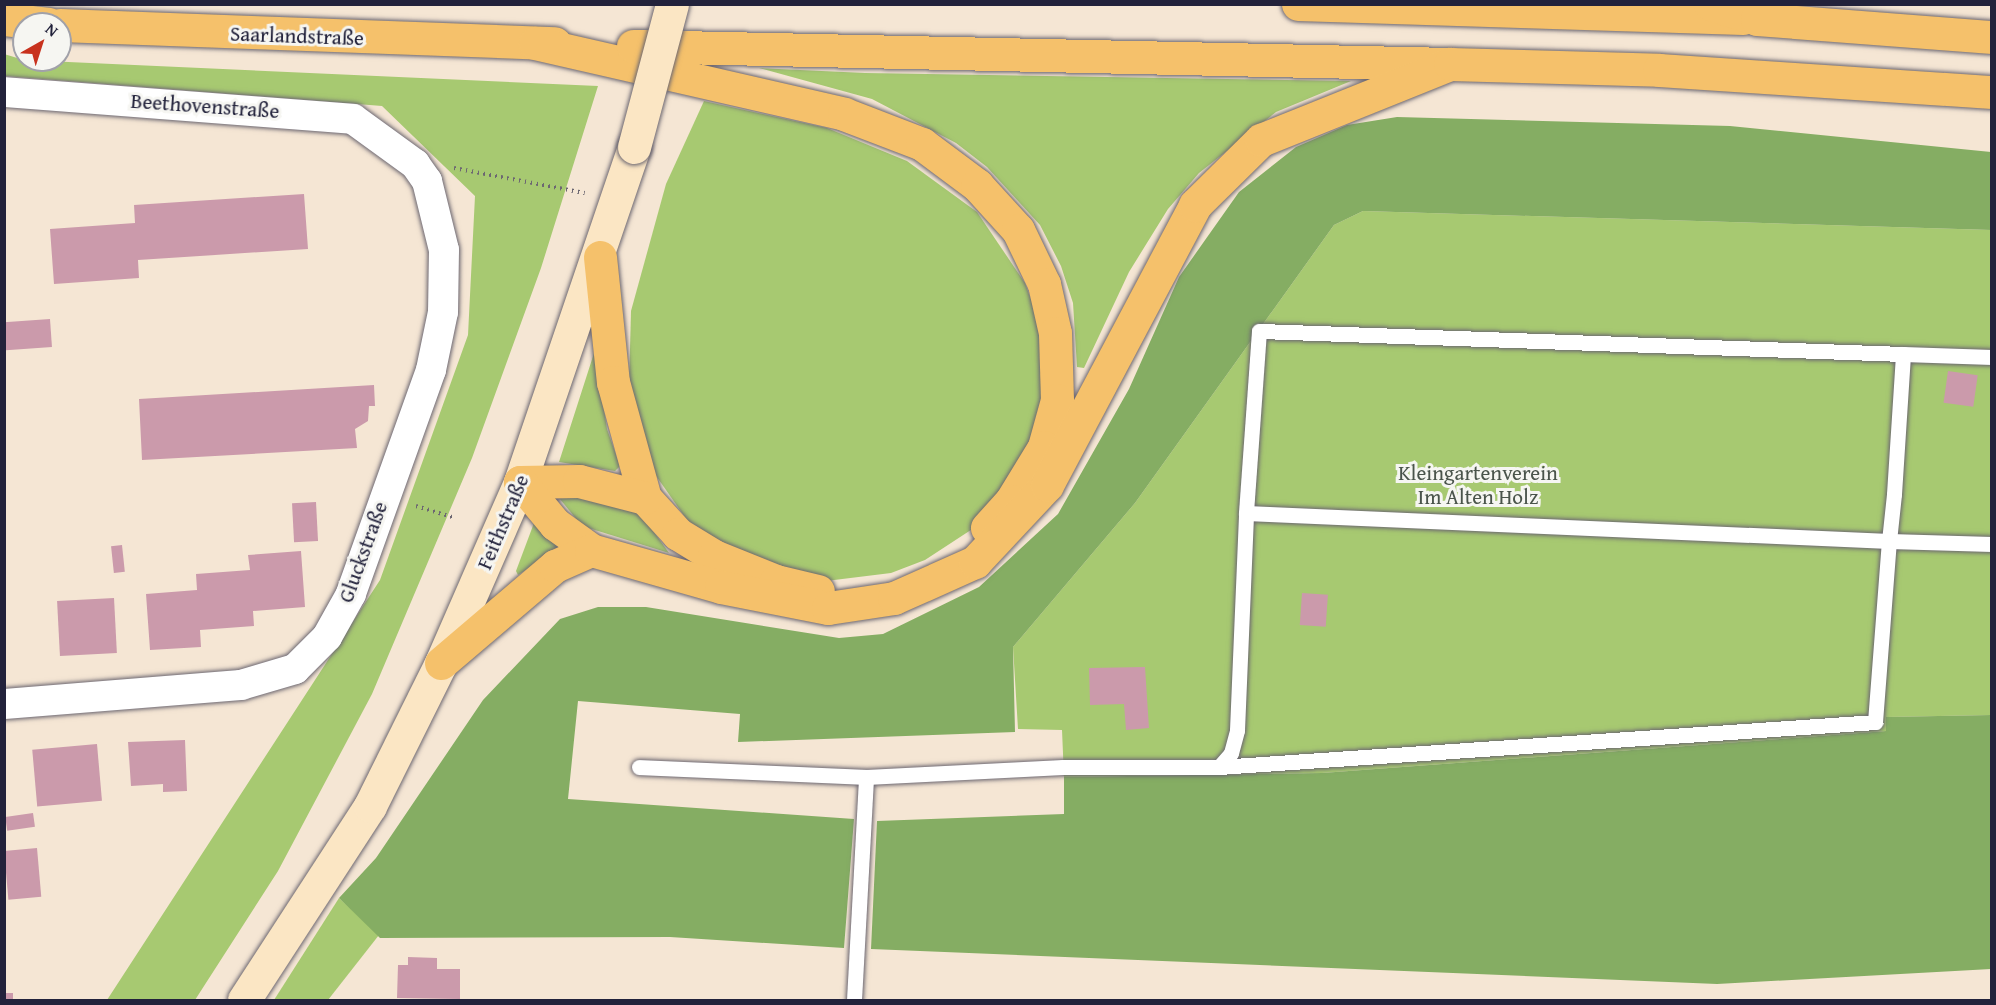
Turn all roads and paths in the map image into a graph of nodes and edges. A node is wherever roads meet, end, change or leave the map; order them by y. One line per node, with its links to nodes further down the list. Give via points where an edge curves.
1 (672, 4): 14 (main road, Feithstraße, bridge)
2 (1298, 4): 4 (highway)
3 (1710, 4): 4 (highway)
4 (1757, 19): 6 (highway)
5 (72, 25): 7 (highway, Saarlandstraße)
6 (1992, 37)
7 (535, 43): 8 (highway); 18 (highway, via 764,92 922,144 976,184 1018,230 1044,284 1055,333 1057,400 1044,447 1011,501 981,535 934,568 887,584 828,593 776,581 678,534)
8 (1450, 64): 10 (highway, via 1659,70); 22 (highway, via 1261,140 1195,205 1047,484 975,562 894,598 828,608 721,588)
9 (4, 92): 11 (street, Beethovenstraße, via 353,119)
10 (1992, 92)
11 (397, 148): 24 (street, Gluckstraße, via 427,181 444,250 443,312 431,370 351,594 327,637 295,669 241,685)
12 (496, 172): 13 (path)
13 (570, 189)
14 (600, 257): 17 (main road, Feithstraße); 18 (highway, via 613,382)
15 (1903, 354): 16 (lane); 19 (lane, via 1259,331); 20 (lane)
16 (1992, 357)
17 (520, 482): 18 (highway, via 579,481); 22 (highway, via 555,524); 23 (main road, Feithstraße)
18 (645, 498)
19 (1246, 513): 20 (lane); 26 (lane, via 1237,730 1231,753)
20 (1889, 541): 21 (lane); 26 (lane, via 1875,722)
21 (1992, 544)
22 (591, 550): 23 (highway, via 555,566)
23 (441, 663): 28 (main road, Feithstraße, via 370,806)
24 (6, 706)
25 (639, 767): 27 (lane)
26 (1219, 767): 27 (lane, via 1063,767)
27 (866, 777): 29 (lane)
28 (244, 1000)
29 (855, 1000)

